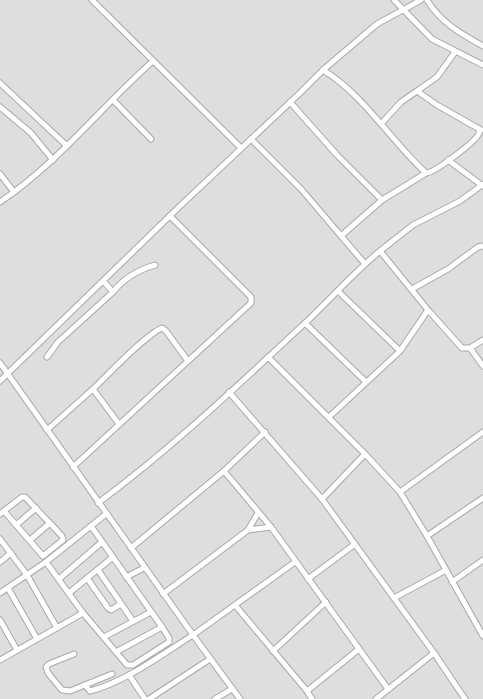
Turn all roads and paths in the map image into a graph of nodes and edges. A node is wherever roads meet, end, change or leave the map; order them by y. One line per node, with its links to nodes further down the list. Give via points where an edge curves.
1 (92, 0): 8 (street)
2 (394, 0): 5 (street)
3 (421, 0): 5 (street)
4 (427, 0): 6 (street, via 446,23)
5 (404, 9): 7 (street, via 432,39); 10 (street, via 377,24)
6 (483, 46)
7 (455, 52): 9 (street); 12 (street, via 437,77)
8 (154, 61): 13 (street); 21 (street)
9 (483, 65)
10 (322, 70): 14 (street); 16 (street, via 339,80)
11 (0, 83): 20 (street)
12 (417, 91): 16 (street); 17 (street)
13 (113, 100): 18 (street); 20 (street)
14 (290, 102): 19 (street); 30 (street)
15 (0, 107): 22 (street, via 31,133)
16 (380, 124): 24 (street)
17 (481, 130): 23 (street)
18 (151, 139)
19 (251, 139): 21 (street); 33 (street)
20 (67, 146): 22 (street)
21 (241, 148): 32 (street)
22 (53, 160): 29 (street)
23 (448, 160): 25 (street); 28 (street)
24 (418, 165): 25 (street); 27 (street)
25 (426, 173): 27 (street)
26 (0, 174): 29 (street)
27 (415, 180): 30 (street)
28 (482, 185): 35 (street, via 460,201 413,225)
29 (14, 192): 31 (street)
30 (382, 200): 33 (street)
31 (0, 202)
32 (170, 216): 38 (street); 50 (street, via 252,300)
33 (342, 236): 36 (street)
34 (483, 246): 39 (street)
35 (380, 251): 36 (street); 39 (street)
36 (365, 264): 40 (street)
37 (155, 265): 41 (street, via 131,275)
38 (103, 281): 41 (street); 52 (street)
39 (412, 289): 42 (street)
40 (338, 291): 43 (street); 46 (street)
41 (113, 292): 47 (street, via 58,342)
42 (428, 310): 45 (street, via 462,348); 46 (street)
43 (305, 323): 48 (street); 54 (street)
44 (483, 340): 45 (street)
45 (470, 348): 51 (street)
46 (400, 351): 54 (street)
47 (48, 357)
48 (268, 357): 56 (street); 57 (street)
49 (0, 362): 52 (street)
50 (188, 362): 55 (street, via 162,328); 58 (street)
51 (483, 366)
52 (8, 374): 53 (street); 59 (street)
53 (0, 381)
54 (366, 382): 57 (street)
55 (93, 389): 58 (street); 59 (street)
56 (229, 392): 60 (street); 68 (street, via 166,450)
57 (329, 417): 62 (street)
58 (120, 424): 63 (street)
59 (47, 430): 63 (street)
60 (265, 432): 64 (street); 67 (street)
61 (483, 432): 65 (street)
62 (365, 454): 65 (street); 67 (street)
63 (73, 466): 68 (street)
64 (224, 471): 71 (street); 83 (street)
65 (400, 492): 78 (street)
66 (483, 498): 78 (street)
67 (322, 499): 82 (street)
68 (98, 504): 72 (street)
69 (36, 508): 70 (street, via 23,496); 73 (street); 74 (street)
70 (2, 513): 74 (street)
71 (258, 513): 76 (street); 77 (street)
72 (106, 514): 75 (street); 83 (street)
73 (50, 523): 80 (street); 80 (street, via 63,540 43,556)
74 (16, 525): 80 (street)
75 (91, 526): 81 (street); 88 (street)
76 (271, 527): 77 (street); 89 (street)
77 (248, 530): 102 (street)
78 (427, 536): 92 (street)
79 (0, 539): 84 (street)
80 (30, 540)
81 (102, 542): 85 (street); 96 (street)
82 (355, 544): 97 (street); 103 (street)
83 (131, 548): 90 (street)
84 (11, 553): 87 (street); 93 (street)
85 (112, 557): 91 (street); 94 (street)
86 (483, 560): 98 (street)
87 (0, 562)
88 (46, 562): 93 (street); 96 (street)
89 (295, 562): 97 (street); 106 (street)
90 (144, 568): 94 (street); 102 (street)
91 (98, 570): 95 (street); 105 (street)
92 (446, 570): 98 (street); 103 (street)
93 (27, 575): 99 (street); 112 (street)
94 (126, 577): 107 (street)
95 (87, 578): 101 (street); 105 (street, via 109,609)
96 (59, 579): 101 (street)
97 (308, 579): 104 (street)
98 (452, 582): 113 (street)
99 (8, 588): 100 (street); 117 (street)
100 (0, 593)
101 (69, 593): 108 (street)
102 (163, 594): 114 (street)
103 (394, 598): 122 (street)
104 (326, 602): 118 (street); 120 (street)
105 (121, 604): 110 (street)
106 (235, 605): 114 (street); 120 (street)
107 (150, 612): 110 (street); 111 (street)
108 (83, 613): 112 (street); 116 (street)
109 (0, 620): 119 (street)
110 (133, 621): 116 (street)
111 (162, 627): 121 (street); 121 (street, via 169,642 133,665 127,665)
112 (57, 628): 117 (street)
113 (481, 629): 115 (street)
114 (193, 635): 124 (street); 127 (street)
115 (483, 636)
116 (104, 637): 121 (street)
117 (37, 639): 119 (street)
118 (359, 649): 130 (street); 131 (street)
119 (17, 650): 125 (street)
120 (273, 651): 131 (street)
121 (116, 652)
122 (434, 653): 130 (street); 138 (street)
123 (74, 654): 128 (street, via 49,664 46,670 62,690 70,691)
124 (210, 659): 129 (street); 133 (street)
125 (0, 660)
126 (112, 674): 128 (street)
127 (129, 675): 128 (street, via 92,691); 132 (street)
128 (85, 685)
129 (232, 689): 134 (street); 135 (street)
130 (388, 689): 137 (street)
131 (307, 691): 136 (street)
132 (145, 699)
133 (149, 699)
134 (215, 699)
135 (240, 699)
136 (312, 699)
137 (376, 699)
138 (465, 699)

